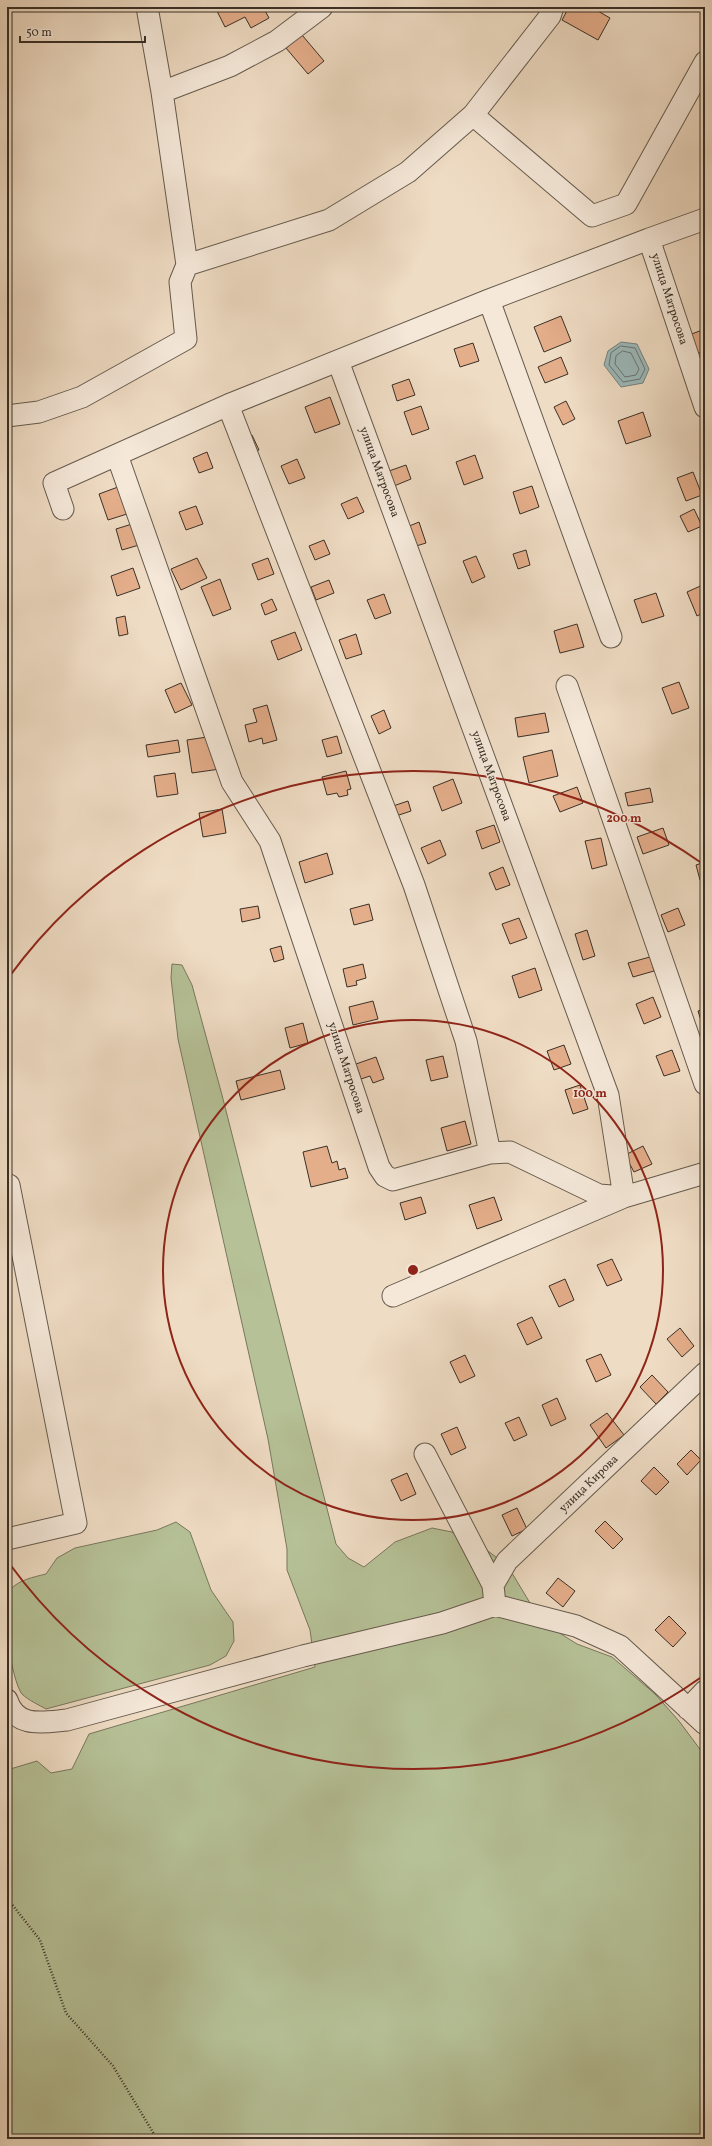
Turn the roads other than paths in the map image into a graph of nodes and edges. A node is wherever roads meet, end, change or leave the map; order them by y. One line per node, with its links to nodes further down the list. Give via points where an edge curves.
1 (147, 7): 5 (street)
2 (322, 7): 5 (street, via 277,42 230,66)
3 (553, 7): 6 (street, via 550,16)
4 (705, 62): 6 (street, via 626,204 592,216)
5 (162, 92): 9 (street)
6 (473, 114): 9 (street, via 408,172 329,220)
7 (705, 219): 8 (street)
8 (649, 239): 10 (street, улица Матросова); 12 (street, улица Матросова)
9 (187, 265): 15 (street, via 180,282 186,339 82,397 39,412)
10 (489, 300): 11 (street, улица Матросова); 18 (street)
11 (338, 361): 13 (street, улица Матросова); 24 (street, улица Матросова, via 608,1095)
12 (700, 373): 14 (street, улица Матросова)
13 (228, 405): 16 (street, улица Матросова); 21 (street, via 414,885 466,1041)
14 (705, 407)
15 (7, 416)
16 (117, 455): 17 (street, улица Матросова, via 54,483); 21 (street, улица Матросова, via 232,782 270,841 379,1167 385,1176 392,1180)
17 (63, 509)
18 (610, 637)
19 (567, 686): 20 (street)
20 (705, 1084)
21 (490, 1153): 24 (street, улица Матросова, via 510,1152 599,1195)
22 (705, 1173): 24 (street, улица Матросова)
23 (7, 1185): 28 (street, via 76,1523)
24 (624, 1197): 25 (street, улица Матросова)
25 (393, 1296)
26 (705, 1373): 29 (street, улица Кирова, via 507,1562)
27 (425, 1454): 29 (street)
28 (7, 1539)
29 (493, 1585): 30 (street)
30 (495, 1605): 32 (street, via 442,1623 302,1656 67,1720 32,1723 21,1718 9,1706); 33 (street, via 576,1626 620,1646)
31 (705, 1691): 33 (street)
32 (7, 1700)
33 (688, 1709): 34 (street)
34 (705, 1724)

